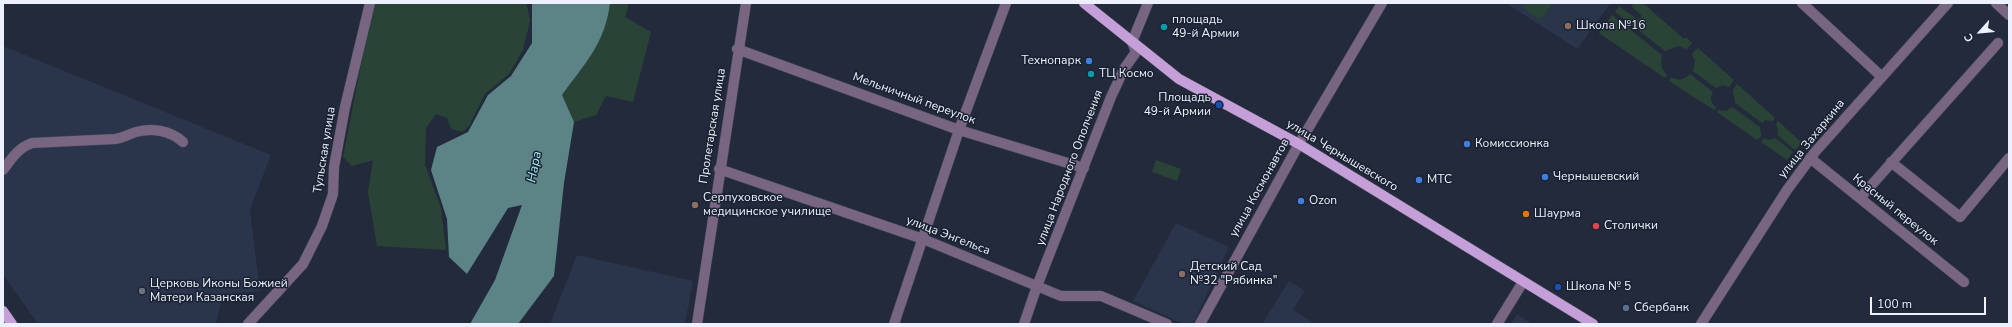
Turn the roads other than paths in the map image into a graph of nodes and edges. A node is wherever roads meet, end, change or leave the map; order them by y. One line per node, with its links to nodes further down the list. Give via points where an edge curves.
1 (370, 3): 31 (street, Тульская улица, via 345,107 334,167 333,194 322,226 303,264)
2 (746, 3): 13 (street, Пролетарская улица)
3 (1006, 3): 15 (street)
4 (1084, 3): 11 (main road, улица Чернышевского)
5 (1148, 3): 11 (street, улица Народного Ополчения)
6 (1382, 3): 17 (street, улица Космонавтов)
7 (1802, 3): 14 (street)
8 (1948, 3): 14 (street, улица Захаркина)
9 (1996, 3): 10 (street)
10 (2009, 15)
11 (1132, 42): 17 (main road, улица Чернышевского, via 1179,79); 21 (street, улица Народного Ополчения, via 1136,52 1124,68 1111,97)
12 (1998, 43): 20 (street)
13 (737, 49): 15 (street, Мельничный переулок); 22 (street, Пролетарская улица)
14 (1882, 77): 18 (street, улица Захаркина)
15 (959, 130): 21 (street, Мельничный переулок); 25 (street)
16 (183, 142): 23 (street, via 175,134 157,130 135,132 124,137 32,144 16,152)
17 (1299, 144): 26 (main road, улица Чернышевского); 36 (street, улица Космонавтов)
18 (1810, 158): 24 (street, Красный переулок); 39 (street, улица Захаркина)
19 (2009, 158): 20 (street, via 1960,217)
20 (1892, 162): 24 (street)
21 (1084, 168): 28 (street, улица Народного Ополчения)
22 (719, 169): 25 (street, улица Энгельса); 32 (street, Пролетарская улица)
23 (3, 170)
24 (1860, 198): 27 (street, Красный переулок)
25 (923, 239): 28 (street, улица Энгельса); 33 (street)
26 (1523, 282): 37 (street); 38 (main road, улица Чернышевского)
27 (1964, 282)
28 (1036, 286): 34 (street, улица Народного Ополчения); 35 (street, улица Энгельса, via 1061,296 1101,296)
29 (3, 311): 30 (main road)
30 (12, 324)
31 (248, 324)
32 (697, 324)
33 (894, 324)
34 (1024, 324)
35 (1167, 324)
36 (1200, 324)
37 (1497, 324)
38 (1594, 324)
39 (1701, 324)

